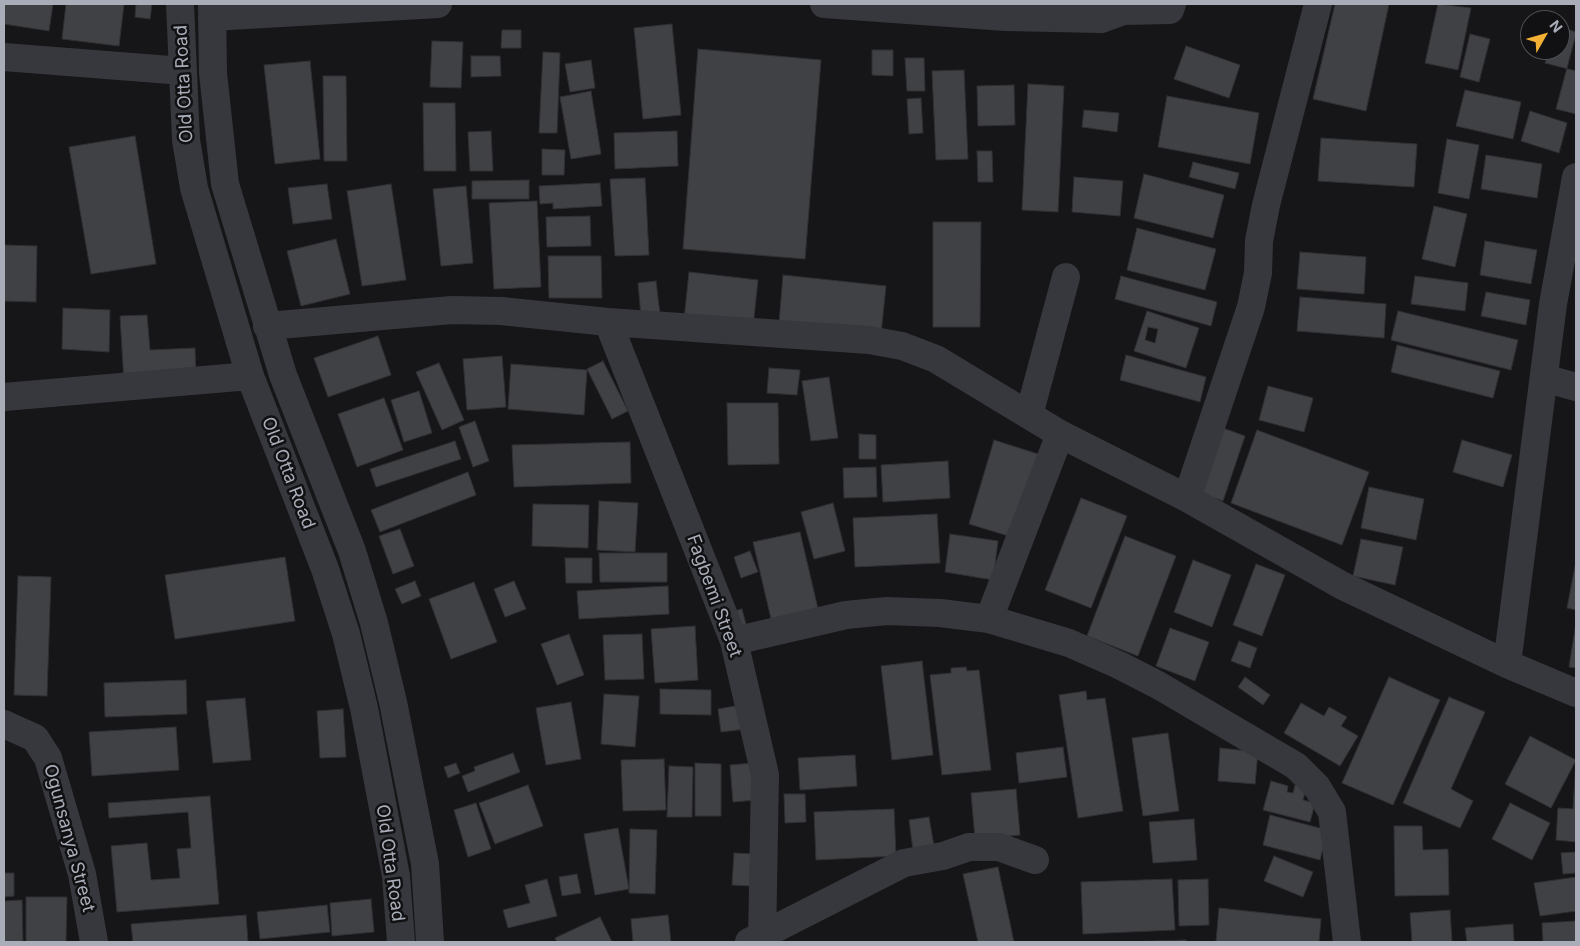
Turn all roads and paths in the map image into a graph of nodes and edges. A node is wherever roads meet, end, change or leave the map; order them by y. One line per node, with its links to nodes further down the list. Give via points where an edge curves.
1 (180, 4): 8 (street, Old Otta Road)
2 (438, 4): 6 (street)
3 (824, 4): 4 (street, via 1006,17 1101,19 1123,11 1170,10)
4 (1172, 4)
5 (1318, 4): 19 (street, via 1266,205 1251,307)
6 (212, 11): 12 (street, Old Otta Road, via 213,73 225,184)
7 (4, 57): 8 (street)
8 (183, 71): 13 (street, Old Otta Road, via 186,140 194,188)
9 (1576, 177): 14 (street)
10 (1066, 277): 17 (street)
11 (608, 322): 12 (street, via 501,311 452,310); 17 (street, via 868,340 902,346 936,359); 21 (street, Fagbemi Street)
12 (267, 326): 29 (street, Old Otta Road, via 352,551 374,623 394,702 425,864)
13 (250, 376): 16 (street); 28 (street, Old Otta Road, via 325,569 346,634 364,708 396,876)
14 (1544, 378): 15 (street); 22 (street)
15 (1576, 388)
16 (4, 397)
17 (1029, 415): 18 (street)
18 (1060, 434): 19 (street); 20 (street)
19 (1187, 498): 22 (street, via 1343,586)
20 (989, 619): 21 (street, via 940,612 887,611 846,615); 30 (street, via 1069,643 1119,665 1296,766 1317,788 1332,812)
21 (734, 641): 26 (street, Fagbemi Street, via 765,775)
22 (1507, 664): 23 (street)
23 (1576, 692)
24 (4, 724): 27 (street, Ogunsanya Street, via 34,738 48,758 82,874)
25 (1035, 860): 26 (street, via 999,847 969,847 943,856 904,862)
26 (758, 941)
27 (94, 942)
28 (401, 942)
29 (430, 942)
30 (1347, 942)

